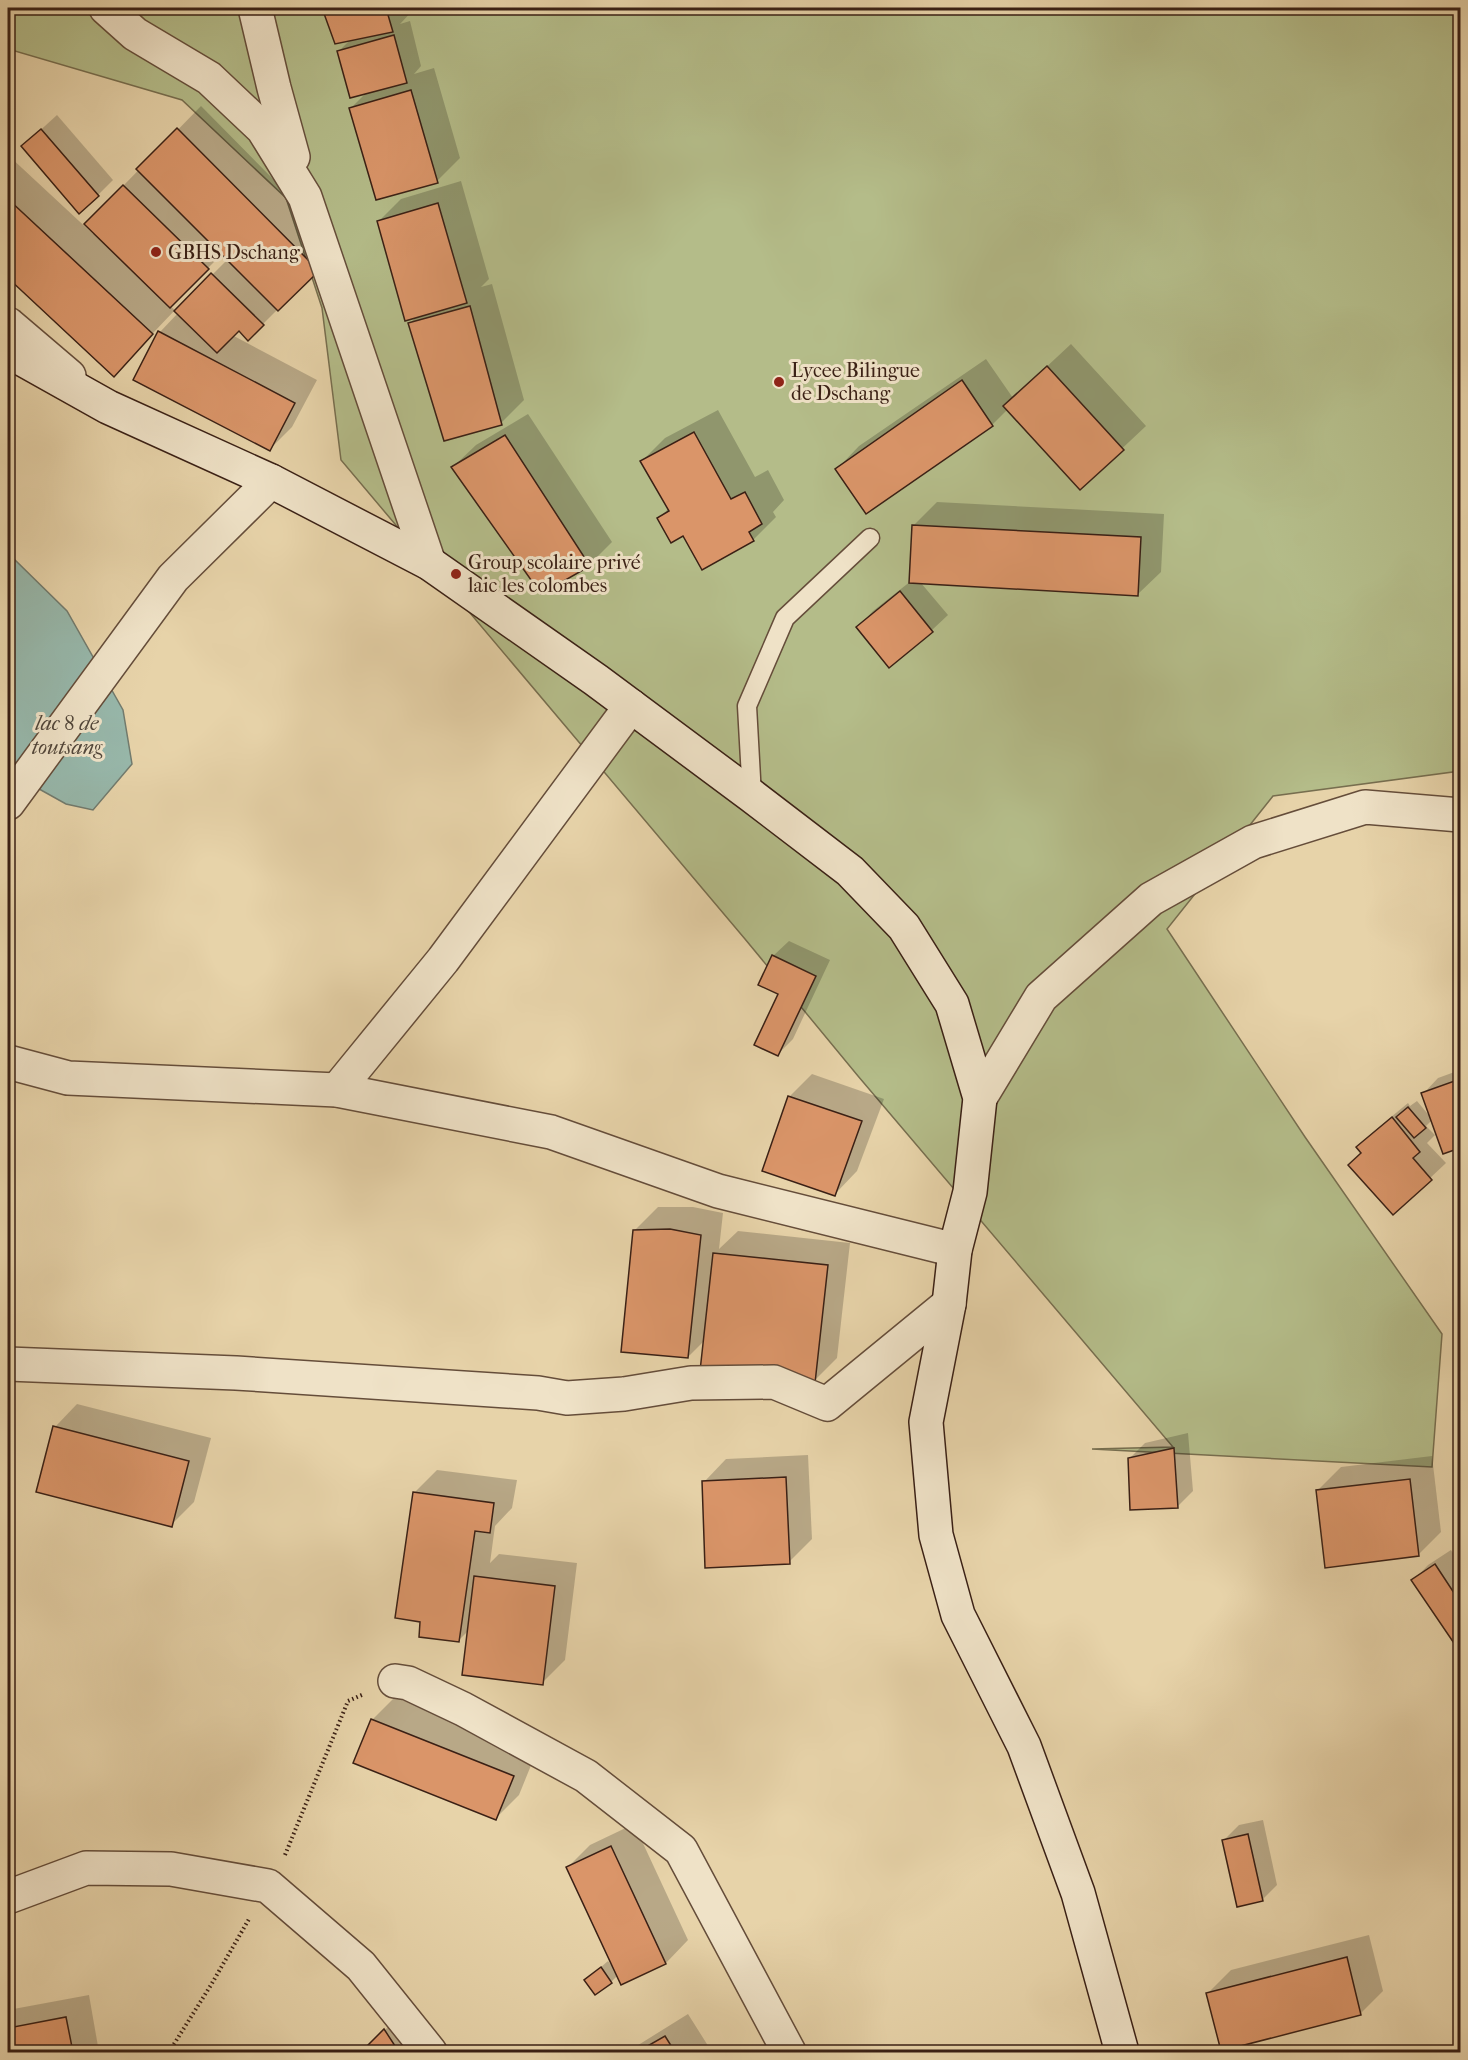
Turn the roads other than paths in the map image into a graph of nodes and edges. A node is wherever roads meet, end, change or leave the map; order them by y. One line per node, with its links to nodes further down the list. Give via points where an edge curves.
1 (106, 8): 3 (street, via 135,34 209,78 263,129)
2 (255, 8): 3 (street)
3 (304, 196): 9 (street)
4 (8, 324): 6 (street)
5 (8, 351): 6 (street)
6 (108, 407): 7 (street)
7 (271, 481): 9 (street); 12 (street, via 173,578)
8 (870, 538): 11 (lane, via 785,618 747,706)
9 (429, 563): 10 (street)
10 (631, 706): 11 (street); 15 (street, via 442,960)
11 (752, 796): 16 (street, via 850,872 904,927 952,1004)
12 (8, 803)
13 (1461, 815): 16 (street, via 1365,807 1252,842 1151,899 1041,998)
14 (8, 1062): 15 (street, via 68,1078)
15 (337, 1090): 17 (street, via 551,1132 718,1191)
16 (980, 1098): 17 (street, via 970,1192)
17 (955, 1250): 18 (street)
18 (949, 1304): 19 (street, via 827,1404 774,1382 691,1383 567,1398 236,1373); 24 (street, via 926,1422 936,1535 958,1615 1024,1746 1078,1893)
19 (8, 1364)
20 (395, 1681): 23 (street, via 439,1697 586,1776 681,1850)
21 (8, 1897): 22 (street, via 86,1868 171,1869 268,1886 361,1966)
22 (430, 2052)
23 (789, 2052)
24 (1122, 2052)

